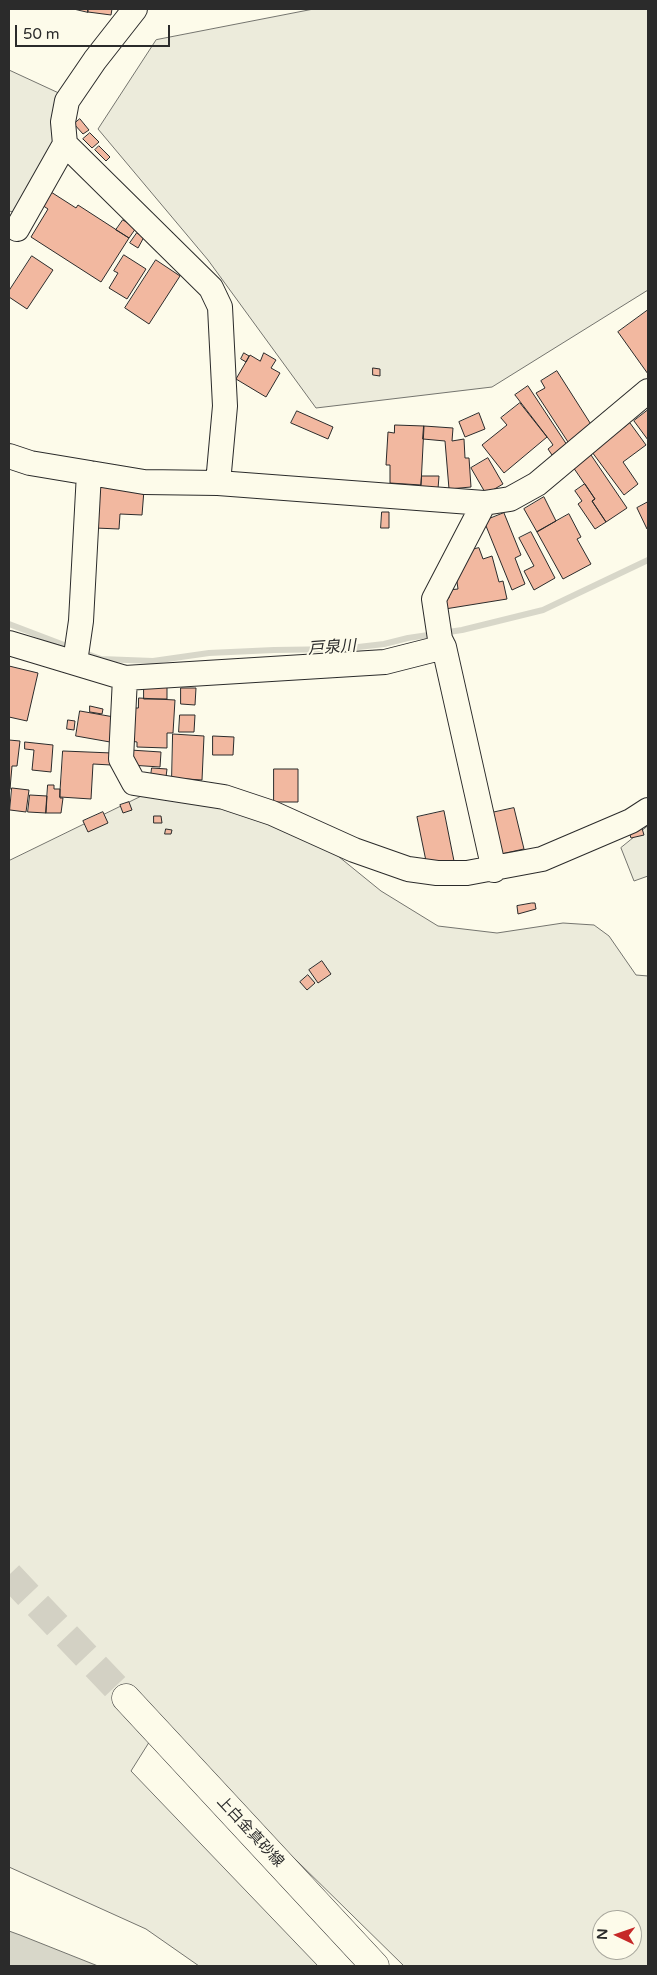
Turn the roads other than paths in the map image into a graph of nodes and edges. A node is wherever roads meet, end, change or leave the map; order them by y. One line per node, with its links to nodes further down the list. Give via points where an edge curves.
1 (136, 9): 2 (street, via 67,101 63,122)
2 (65, 144): 3 (street); 7 (street, via 211,288 220,307 225,406)
3 (17, 229)
4 (648, 391): 8 (street, via 537,484 510,499)
5 (9, 456): 6 (street)
6 (89, 473): 7 (street, via 144,482); 11 (street)
7 (218, 483): 8 (street)
8 (484, 503): 9 (street, via 434,600)
9 (440, 635): 12 (street, via 385,662); 14 (street)
10 (9, 643): 11 (street)
11 (75, 662): 12 (street)
12 (125, 678): 14 (street, via 121,759 134,783 224,797 272,813 354,850 408,869 467,874)
13 (648, 810): 14 (street, via 631,821 542,859)
14 (494, 870)
15 (126, 1698): 16 (main road, 上白金真砂線)
16 (375, 1966)

